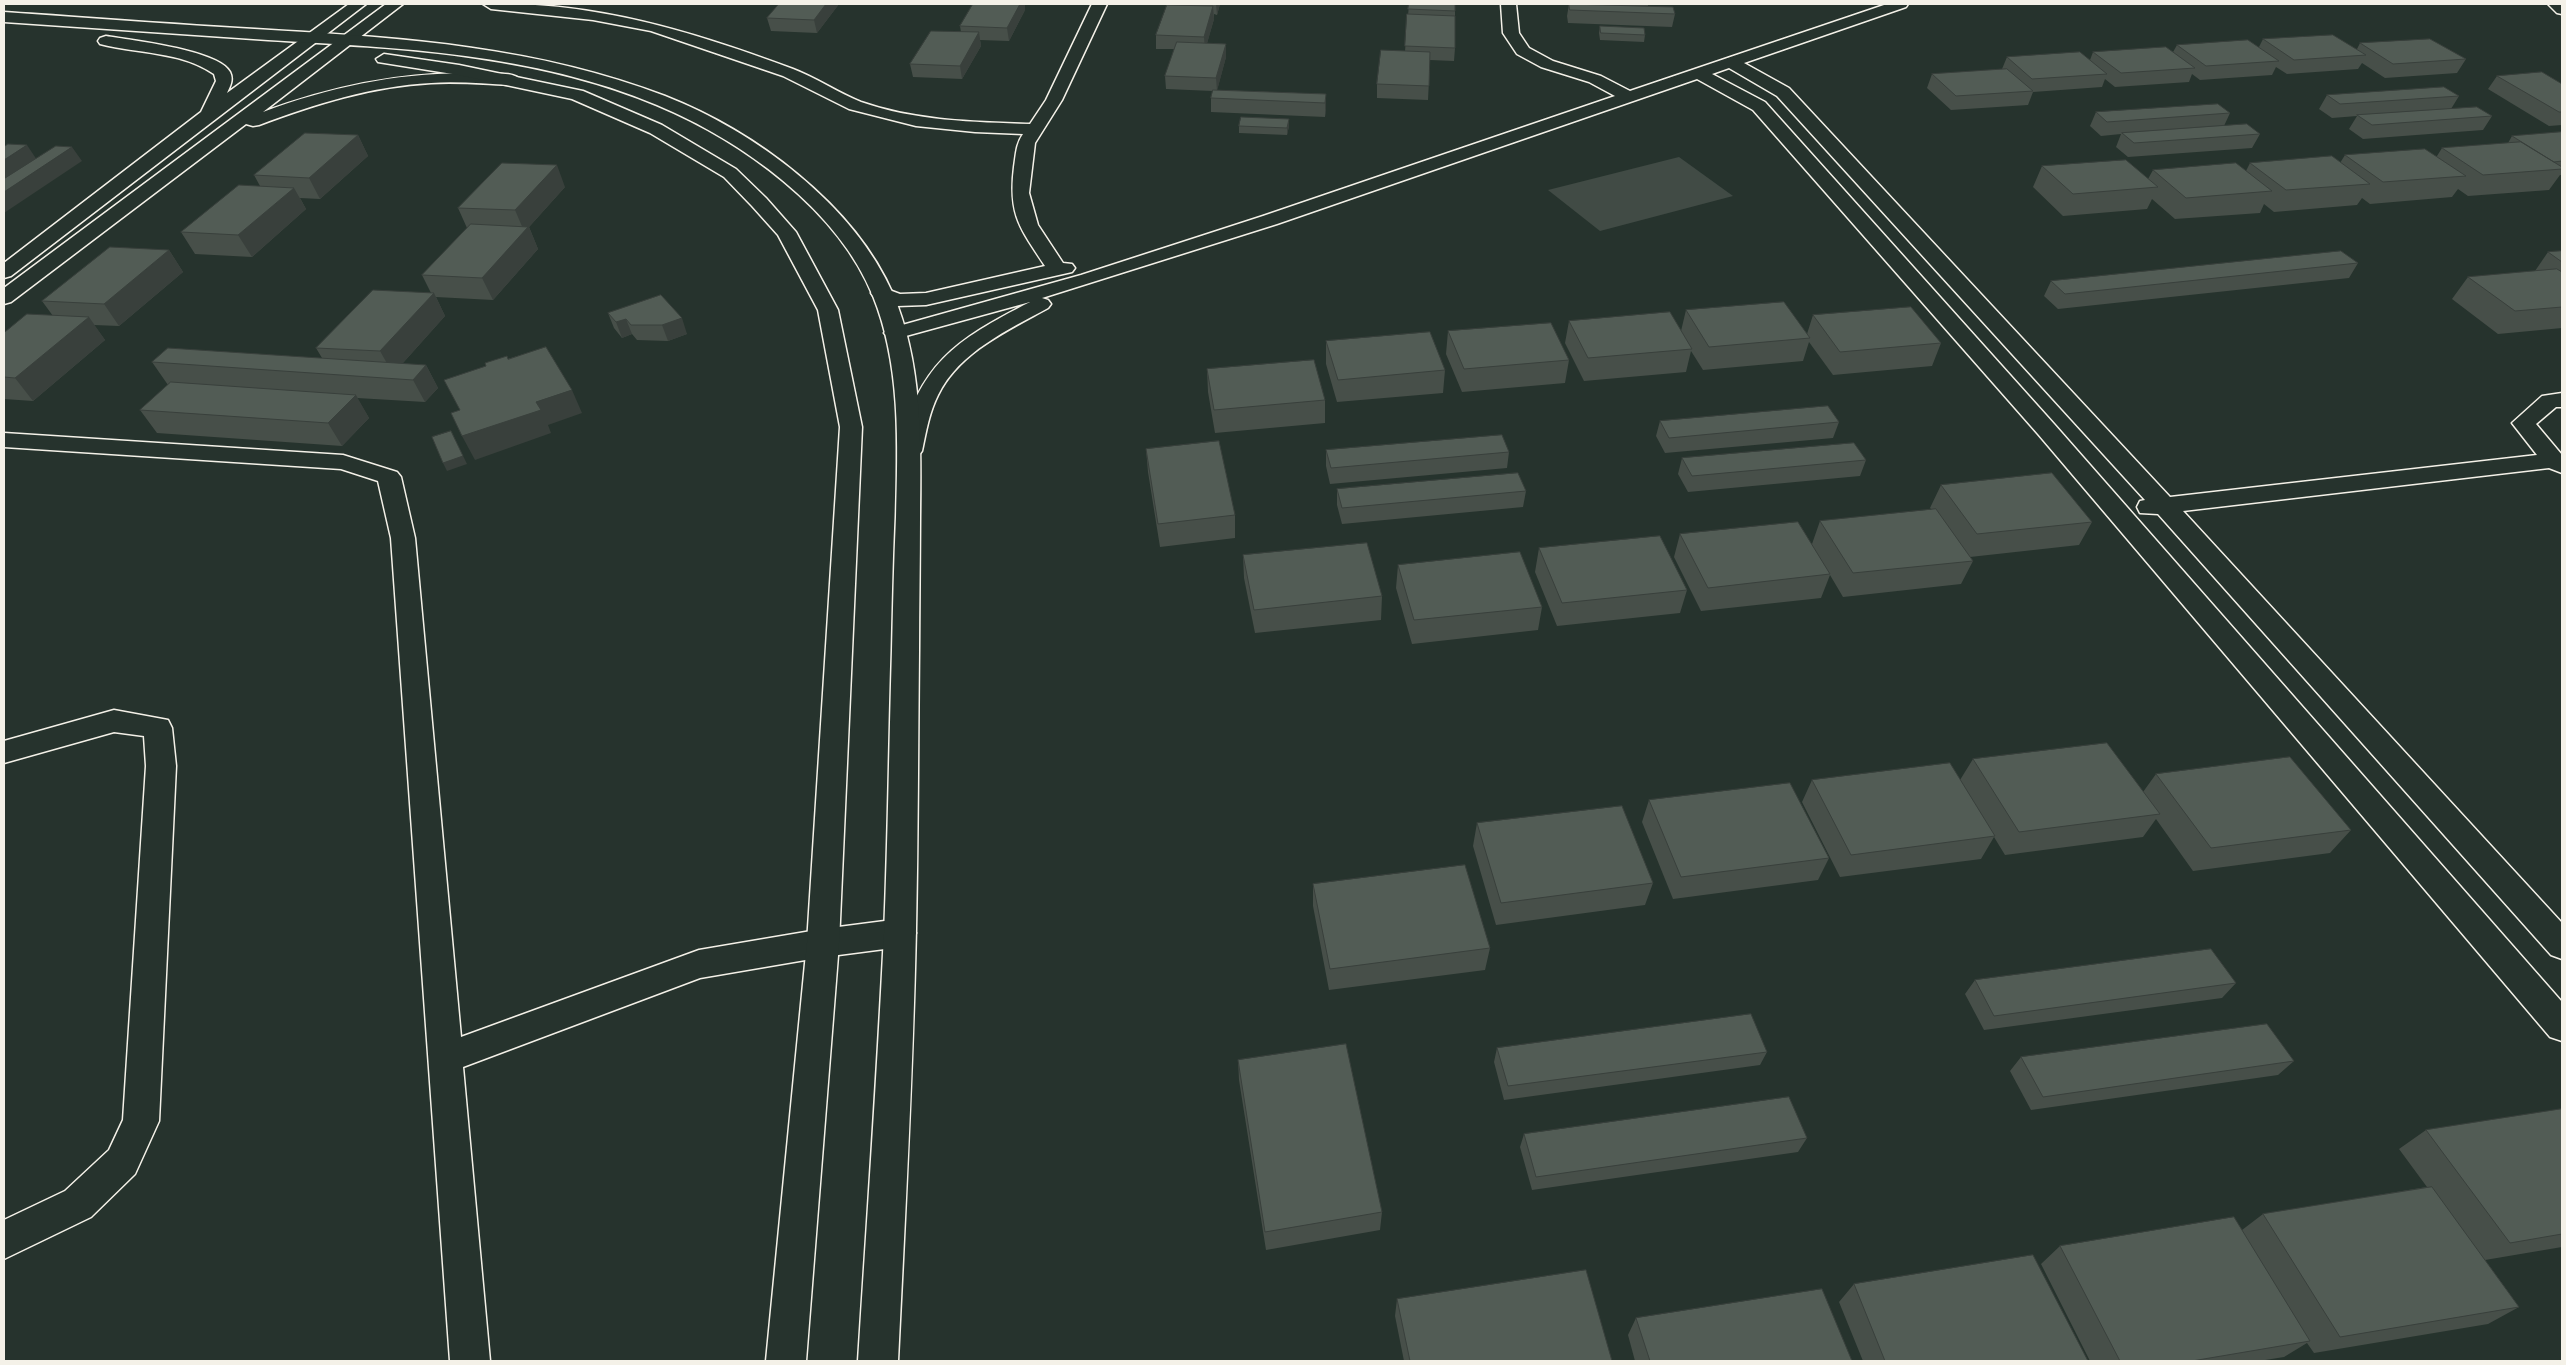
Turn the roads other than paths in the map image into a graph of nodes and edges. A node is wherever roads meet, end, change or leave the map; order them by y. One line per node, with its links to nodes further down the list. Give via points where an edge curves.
1 (358, 4): 13 (street)
2 (395, 4): 11 (street)
3 (491, 4): 20 (street, via 592,14 655,28 789,73 855,105 916,121)
4 (1100, 4): 20 (street, via 1054,100)
5 (1508, 4): 18 (street, via 1511,33 1523,51 1546,64 1595,79)
6 (1901, 4): 15 (street)
7 (2555, 4): 8 (street)
8 (2562, 10)
9 (4, 18): 13 (street)
10 (4, 34): 12 (street)
11 (347, 39): 13 (street); 28 (street, via 444,47 547,65 594,77 674,106 751,147 797,184 840,226)
12 (106, 41): 14 (street); 19 (street, via 183,55 214,65 222,72 224,81)
13 (321, 46): 14 (street); 17 (street); 21 (street)
14 (294, 52): 19 (street)
15 (1730, 62): 16 (street); 35 (street, via 1784,92)
16 (1700, 74): 18 (street); 36 (street, via 1759,106)
17 (512, 80): 21 (street, via 431,78 366,87 291,106); 39 (street, via 577,95 619,112 656,129 730,173 786,232 828,310 851,427)
18 (1629, 97): 22 (street)
19 (209, 114): 23 (street)
20 (1035, 129): 25 (street, via 1026,143 1020,193 1028,225)
21 (222, 133): 29 (street)
22 (1187, 246): 25 (street); 27 (street)
23 (29, 254): 24 (street); 26 (street)
24 (4, 260)
25 (1057, 270): 28 (street, via 926,299 897,300)
26 (4, 272)
27 (1088, 279): 30 (street); 33 (street, via 993,330 946,366 931,386 918,414)
28 (882, 293): 30 (street)
29 (4, 298)
30 (895, 333): 33 (street, via 905,378)
31 (2562, 400): 34 (street, via 2550,401 2523,423)
32 (4, 440): 42 (street, via 343,462 389,477 403,538)
33 (909, 455): 38 (street)
34 (2558, 463): 35 (street)
35 (2163, 506): 36 (street); 40 (street)
36 (2117, 511): 41 (street)
37 (4, 752): 43 (street, via 114,721 158,728 161,766 141,1121 122,1162 78,1204)
38 (900, 932): 39 (street); 46 (street)
39 (823, 942): 42 (street, via 699,964); 45 (street)
40 (2562, 945)
41 (2562, 1026)
42 (445, 1058): 44 (street)
43 (4, 1240)
44 (470, 1361)
45 (786, 1361)
46 (878, 1361)

